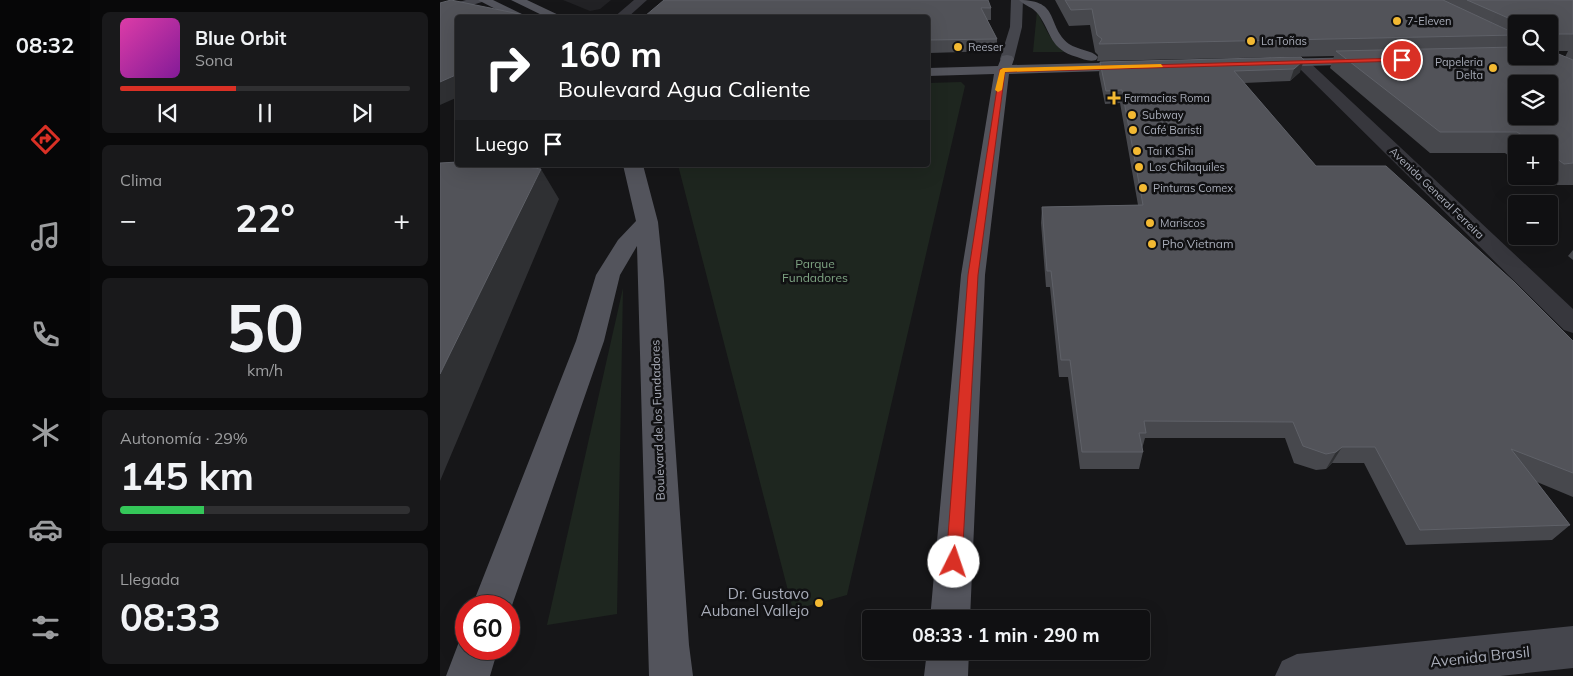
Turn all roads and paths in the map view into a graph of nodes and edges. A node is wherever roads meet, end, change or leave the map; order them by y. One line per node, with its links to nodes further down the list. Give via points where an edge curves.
1 (478, 0): 7 (main road)
2 (484, 0): 8 (main road)
3 (517, 0): 9 (main road)
4 (641, 0): 10 (street)
5 (1017, 0): 14 (main road, via 1016,27)
6 (1025, 0): 11 (main road, via 1044,10 1059,42)
7 (440, 11)
8 (517, 15)
9 (552, 15)
10 (623, 15)
11 (1090, 57): 14 (main road); 14 (main road, via 1150,61)
12 (930, 62): 14 (main road)
13 (1301, 62): 13 (main road, via 1383,55 1255,58); 18 (street, Avenida General Ferreira)
14 (1005, 65): 15 (main road); 20 (main road, via 973,275)
15 (930, 72)
16 (633, 167): 17 (main road, Boulevard de los Fundadores)
17 (647, 222): 19 (main road, via 626,245 608,275 590,341); 25 (main road, Boulevard de los Fundadores)
18 (1573, 324)
19 (496, 595)
20 (951, 610)
21 (1573, 647): 27 (main road, Avenida Brasil)
22 (473, 660): 24 (main road)
23 (947, 660): 26 (main road)
24 (468, 676)
25 (671, 676)
26 (946, 676)
27 (1297, 676)

